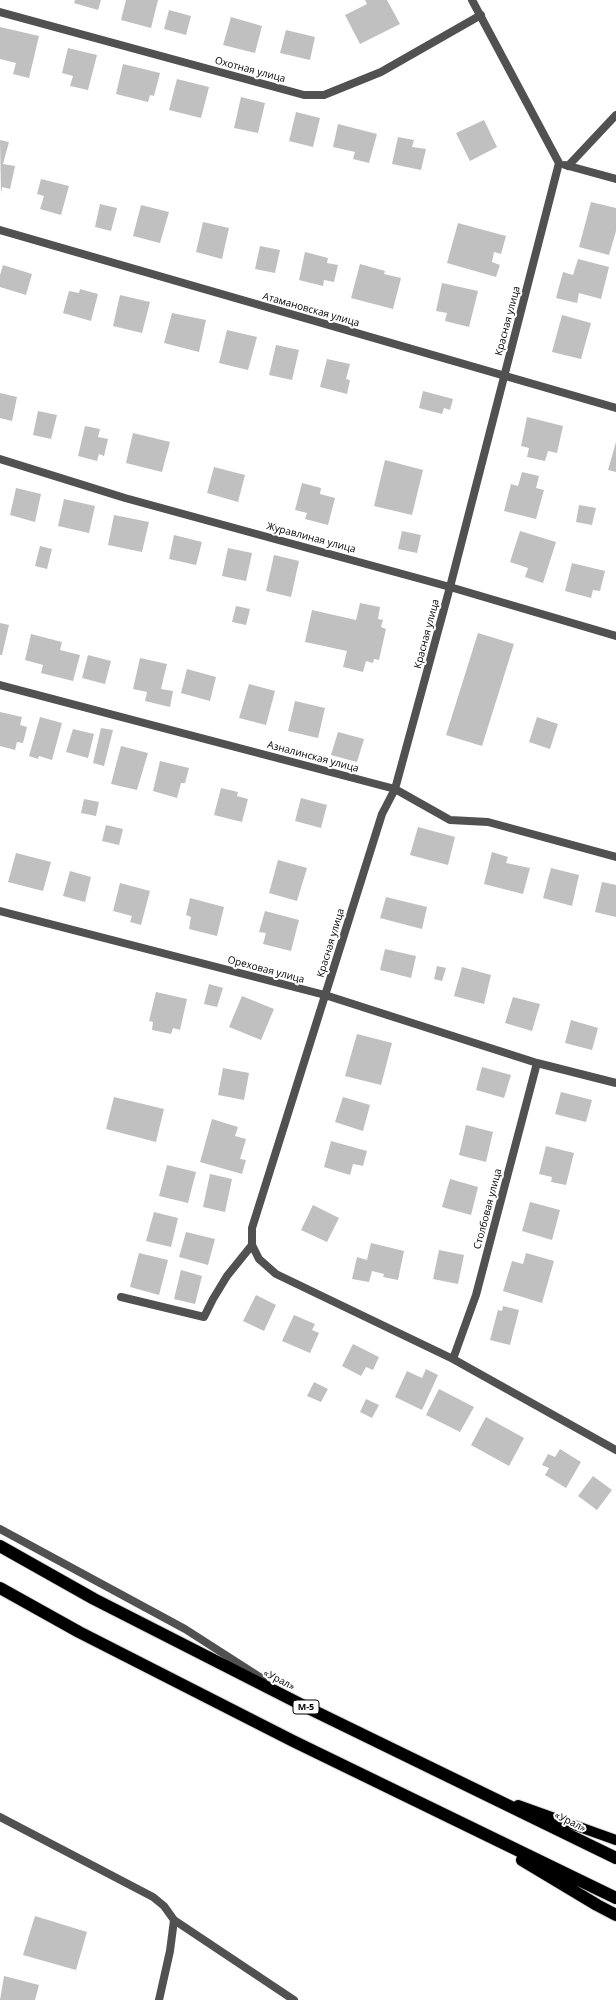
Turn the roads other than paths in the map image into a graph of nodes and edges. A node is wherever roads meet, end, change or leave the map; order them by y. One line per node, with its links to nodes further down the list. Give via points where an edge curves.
1 (472, 0): 3 (street)
2 (0, 12): 3 (street, Охотная улица, via 304,95 324,95 381,72)
3 (481, 15): 5 (street)
4 (616, 115): 6 (street)
5 (559, 163): 6 (street); 9 (street, Красная улица)
6 (568, 166): 7 (street)
7 (616, 179)
8 (0, 230): 9 (street, Атамановская улица)
9 (504, 376): 10 (street, Атамановская улица); 12 (street, Красная улица)
10 (616, 408)
11 (0, 459): 12 (street, Журавлиная улица, via 125,498)
12 (450, 587): 13 (street, Журавлиная улица); 15 (street, Красная улица)
13 (616, 636)
14 (0, 685): 15 (street, Азналинская улица)
15 (395, 790): 16 (street, Азналинская улица, via 450,820 488,822); 18 (street, Красная улица, via 382,814)
16 (616, 857)
17 (0, 911): 18 (street, Ореховая улица)
18 (325, 996): 19 (street, Ореховая улица); 21 (street, Красная улица, via 252,1228)
19 (537, 1063): 20 (street, Ореховая улица); 23 (street, Столбовая улица, via 476,1295)
20 (616, 1083)
21 (252, 1245): 22 (street, via 212,1298 204,1317); 23 (street, via 259,1259 276,1274)
22 (121, 1297)
23 (453, 1359): 24 (street)
24 (616, 1450)
25 (0, 1529): 28 (street, via 185,1629)
26 (0, 1546): 28 (highway, «Урал» / М-5, via 94,1599)
27 (0, 1588): 31 (highway, via 197,1693)
28 (308, 1708): 29 (highway, «Урал» / М-5)
29 (475, 1790): 32 (main road); 33 (highway, «Урал» / М-5)
30 (0, 1817): 36 (street, via 153,1898 164,1906)
31 (462, 1823): 34 (highway); 35 (highway)
32 (616, 1840)
33 (616, 1858)
34 (616, 1898)
35 (616, 1915)
36 (174, 1920): 37 (street); 38 (street)
37 (159, 2000)
38 (294, 2000)

